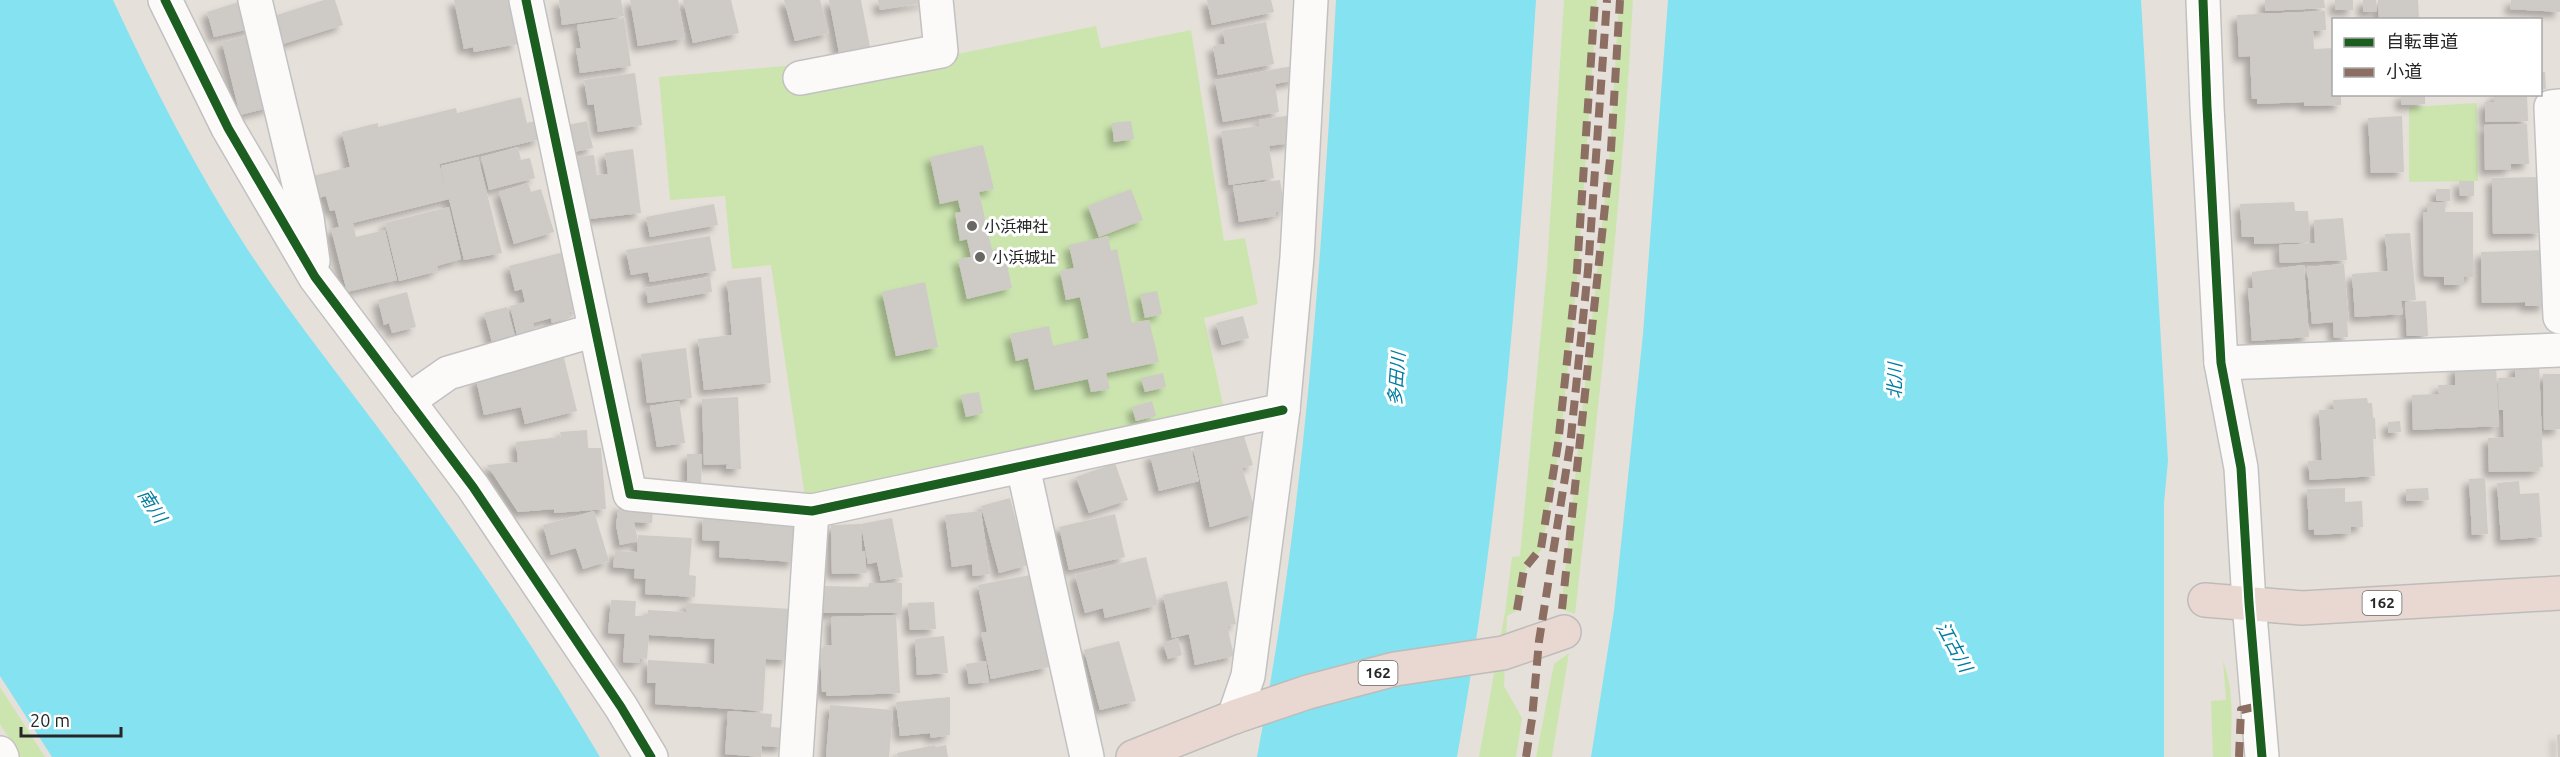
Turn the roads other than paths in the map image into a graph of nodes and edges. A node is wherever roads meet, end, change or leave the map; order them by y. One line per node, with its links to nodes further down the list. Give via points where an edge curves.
1 (165, 0): 9 (street, via 228,128)
2 (255, 0): 9 (street, via 307,218)
3 (526, 0): 11 (street)
4 (936, 0): 7 (street, via 940,51)
5 (1311, 0): 15 (street, via 1297,257)
6 (2203, 0): 13 (street)
7 (800, 78)
8 (2560, 106): 10 (street, via 2552,107)
9 (315, 277): 14 (street)
10 (2560, 317)
11 (595, 330): 14 (street, via 448,373); 17 (street, via 630,494)
12 (2560, 350): 13 (street)
13 (2222, 363): 20 (street, via 2241,468)
14 (408, 401): 25 (street, via 473,487)
15 (1283, 410): 16 (street); 22 (street)
16 (1023, 467): 17 (street); 27 (street)
17 (812, 511): 26 (street)
18 (2560, 593): 20 (highway, 162, via 2302,608)
19 (2205, 600): 20 (highway, 162)
20 (2249, 603): 29 (street)
21 (1564, 632): 22 (highway, 162, via 1503,653 1395,669)
22 (1245, 713): 28 (highway, 162)
23 (0, 753): 24 (street)
24 (2, 757)
25 (651, 757)
26 (796, 757)
27 (1087, 757)
28 (1133, 757)
29 (2262, 757)

